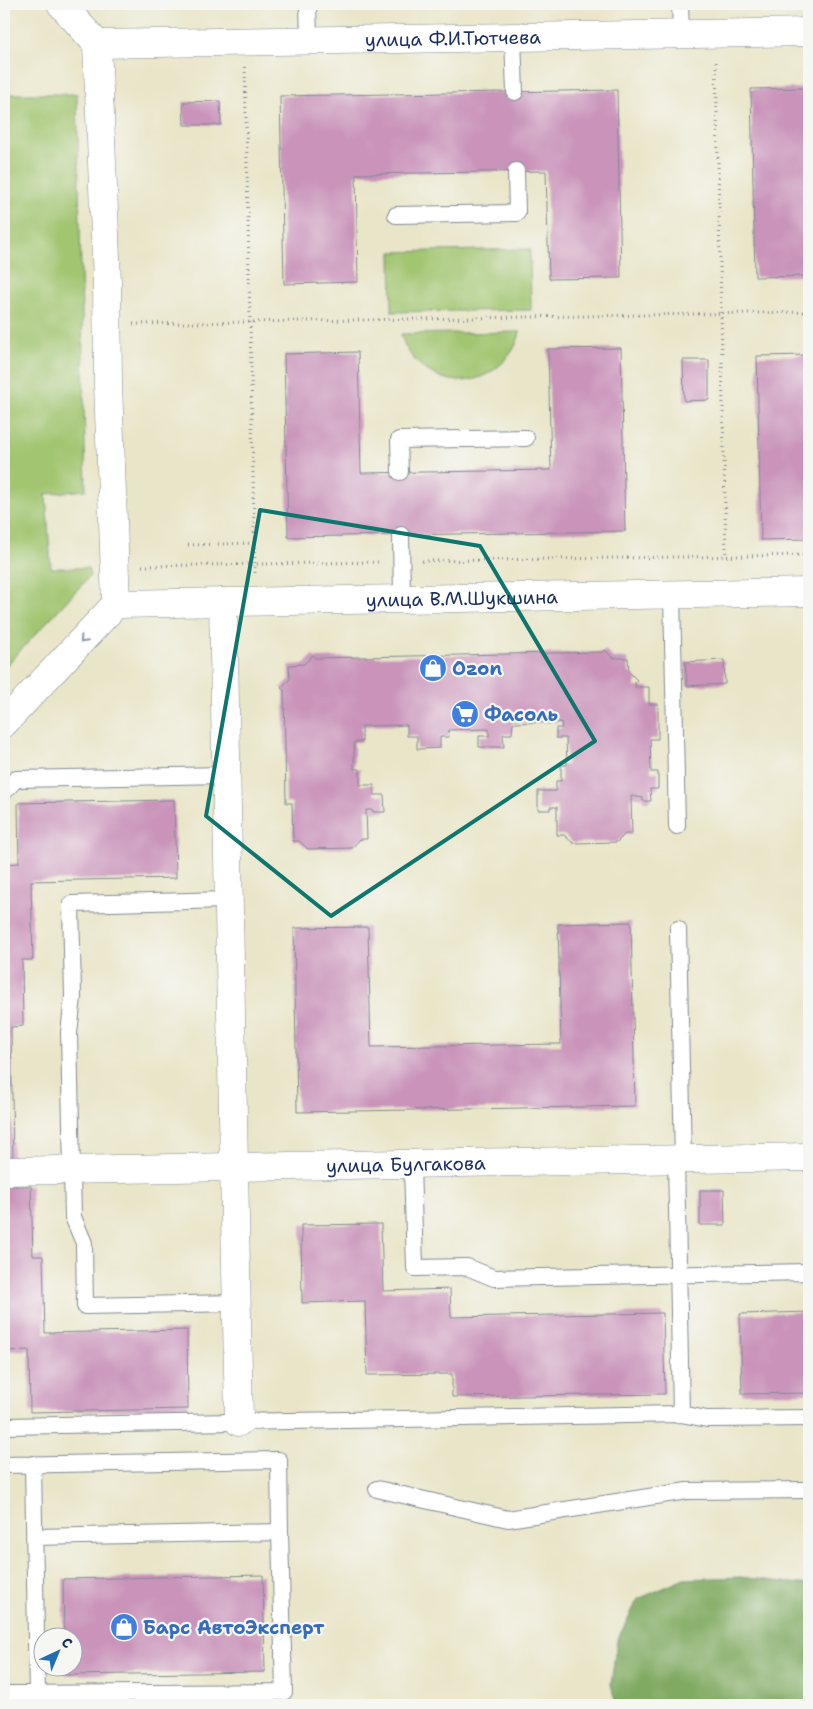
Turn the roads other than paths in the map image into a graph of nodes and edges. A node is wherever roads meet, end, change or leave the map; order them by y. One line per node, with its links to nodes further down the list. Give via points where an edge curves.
1 (61, 4): 8 (street)
2 (308, 4): 7 (lane)
3 (680, 4): 5 (lane)
4 (809, 32): 5 (street, улица Ф.И.Тютчева)
5 (681, 34): 6 (street, улица Ф.И.Тютчева)
6 (514, 37): 7 (street, улица Ф.И.Тютчева); 9 (lane)
7 (309, 40): 8 (street, улица Ф.И.Тютчева)
8 (97, 44): 19 (street)
9 (514, 92)
10 (516, 171): 11 (lane, via 517,213)
11 (396, 215)
12 (526, 438): 13 (lane, via 399,440)
13 (400, 472)
14 (401, 535): 17 (lane)
15 (809, 592): 16 (street, улица В.М.Шукшина)
16 (672, 594): 17 (street, улица В.М.Шукшина); 23 (lane)
17 (402, 599): 18 (street, улица В.М.Шукшина)
18 (223, 602): 19 (street, улица В.М.Шукшина); 21 (street)
19 (116, 604): 20 (street, one-way to 20)
20 (4, 723)
21 (226, 775): 22 (lane, via 16,779); 24 (street)
22 (4, 792)
23 (677, 826)
24 (229, 900): 29 (street); 30 (lane, via 70,904)
25 (678, 929): 27 (lane)
26 (809, 1157): 27 (street, улица Булгакова)
27 (679, 1159): 28 (street, улица Булгакова); 33 (lane)
28 (412, 1164): 29 (street, улица Булгакова); 33 (lane, via 415,1268 467,1268 494,1278)
29 (234, 1167): 30 (street, улица Булгакова); 34 (street)
30 (72, 1170): 31 (street, улица Булгакова); 34 (lane, via 73,1217 84,1243 85,1306)
31 (4, 1171)
32 (809, 1272): 33 (lane)
33 (678, 1274): 35 (lane)
34 (237, 1303): 37 (street)
35 (681, 1414): 36 (lane, via 707,1420); 37 (lane)
36 (809, 1418)
37 (239, 1422): 38 (lane)
38 (4, 1426)
39 (33, 1464): 40 (lane); 43 (lane, via 279,1460); 44 (lane)
40 (4, 1465)
41 (377, 1489): 42 (lane, via 508,1520 687,1490)
42 (809, 1490)
43 (280, 1532): 44 (lane); 46 (lane, via 284,1692)
44 (34, 1537): 46 (lane)
45 (4, 1694): 46 (lane)
46 (37, 1695)

